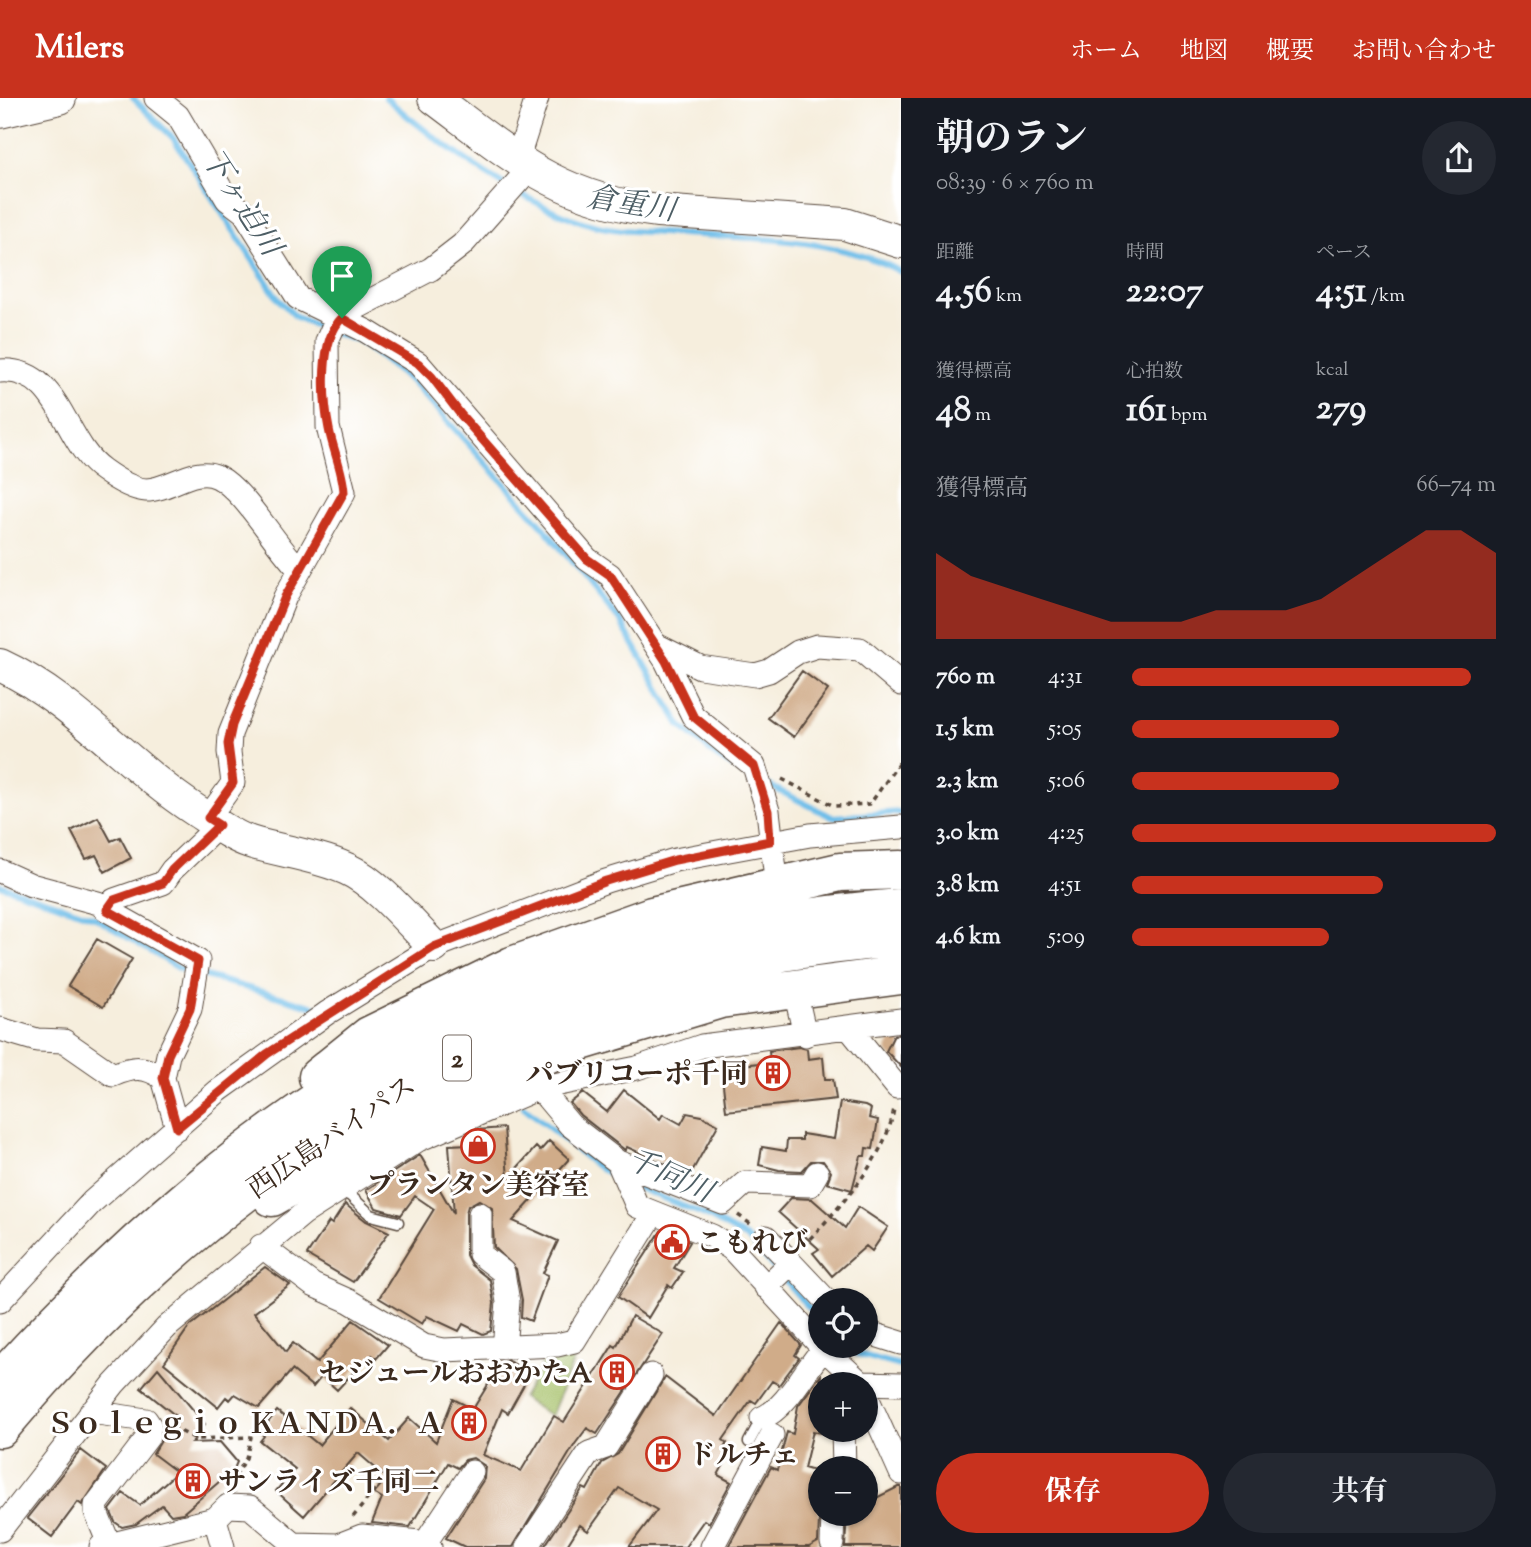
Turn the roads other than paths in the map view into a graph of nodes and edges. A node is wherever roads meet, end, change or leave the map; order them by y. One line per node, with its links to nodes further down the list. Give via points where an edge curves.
1 (60, 98): 5 (street)
2 (156, 98): 8 (street, via 178,116 227,199 244,212 298,298)
3 (434, 98): 6 (street)
4 (537, 98): 6 (street)
5 (0, 111)
6 (518, 176): 7 (street, via 632,208 845,223); 8 (street, via 462,245)
7 (901, 242)
8 (334, 328): 10 (street, via 328,427 344,492); 11 (street, via 418,363 587,559 610,575)
9 (0, 371): 10 (street, via 18,372 42,385 94,462 135,488 160,488 203,474 225,481)
10 (299, 569): 14 (street, via 232,725 228,744 233,783)
11 (654, 643): 13 (street, via 700,667 755,675 817,646 860,649); 16 (street, via 693,716 771,784)
12 (0, 665): 14 (street, via 33,680)
13 (901, 684)
14 (214, 821): 21 (street, via 163,883 114,900); 23 (street, via 248,841 311,855 350,870)
15 (901, 827): 16 (street)
16 (770, 841): 17 (street); 23 (street, via 675,860 606,881)
17 (775, 870)
18 (901, 870): 37 (highway, 2, via 840,872 652,916 512,966 369,1036 263,1121)
19 (0, 871): 21 (street)
20 (901, 908): 37 (highway, 西広島バイパス / 2, via 797,920 695,941 586,972 496,1005 415,1042 342,1085 262,1139)
21 (107, 910): 30 (street, via 198,961 190,1009 168,1055)
22 (901, 938): 47 (highway, 西広島バイパス / 2, via 804,950 698,971 593,1001 439,1067 361,1110 295,1154 226,1208)
23 (434, 947): 33 (street, via 267,1054)
24 (901, 975): 47 (highway, 2, via 720,999 564,1046 413,1117 270,1198 184,1270)
25 (798, 1004): 29 (street)
26 (901, 1020): 27 (street)
27 (849, 1028): 29 (street); 31 (street)
28 (0, 1029): 30 (street, via 29,1038 64,1041 113,1075 135,1067)
29 (805, 1035): 32 (street, via 702,1046 637,1068)
30 (163, 1078): 33 (street)
31 (897, 1087)
32 (539, 1088): 34 (street, via 570,1125); 36 (street, via 418,1140)
33 (177, 1128): 45 (street, via 92,1202)
34 (619, 1166): 35 (street, via 723,1203 746,1183 810,1185); 39 (street, via 638,1206)
35 (817, 1173)
36 (342, 1188): 40 (lane, via 371,1215); 42 (street)
37 (176, 1209): 55 (highway, 西広島バイパス / 2, via 63,1313)
38 (480, 1214): 50 (street, via 480,1254 503,1272 507,1292)
39 (653, 1214): 43 (street, via 712,1236); 50 (street, via 575,1341)
40 (398, 1222)
41 (766, 1237): 43 (street)
42 (261, 1246): 50 (street, via 313,1286 349,1301 424,1346); 58 (street, via 167,1327)
43 (782, 1272): 44 (street); 46 (street)
44 (808, 1289)
45 (0, 1301)
46 (808, 1321)
47 (87, 1332): 60 (highway, 西広島バイパス / 2)
48 (878, 1336): 49 (street)
49 (901, 1343)
50 (504, 1348)
51 (814, 1358): 59 (street)
52 (834, 1358): 53 (street)
53 (849, 1372)
54 (651, 1375): 74 (street, via 606,1447 589,1453)
55 (0, 1381)
56 (878, 1384): 57 (street)
57 (901, 1384)
58 (91, 1412): 67 (street); 71 (street, via 146,1420 150,1426 148,1437 96,1505)
59 (767, 1427): 62 (lane); 75 (street)
60 (0, 1428)
61 (878, 1432): 64 (street)
62 (749, 1442)
63 (472, 1472): 72 (street)
64 (901, 1473)
65 (220, 1514): 68 (street, via 250,1507 294,1544); 69 (street); 73 (street)
66 (833, 1526): 70 (street)
67 (0, 1530)
68 (343, 1539): 72 (street, via 362,1536)
69 (144, 1541): 71 (street)
70 (832, 1543)
71 (105, 1546)
72 (427, 1546)
73 (223, 1547)
74 (527, 1547)
75 (712, 1547)

